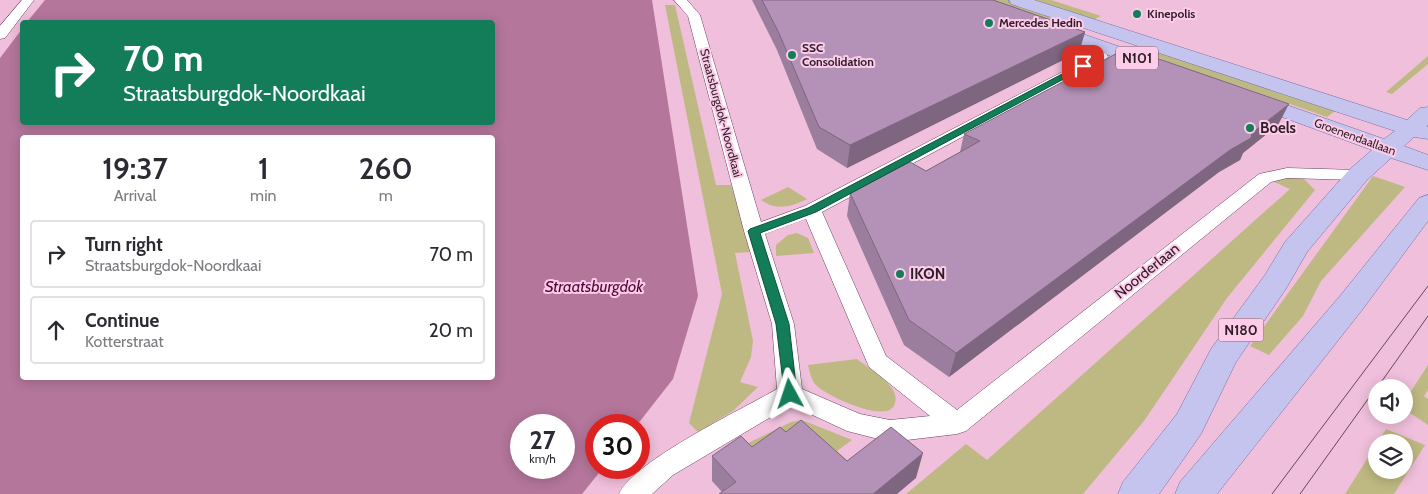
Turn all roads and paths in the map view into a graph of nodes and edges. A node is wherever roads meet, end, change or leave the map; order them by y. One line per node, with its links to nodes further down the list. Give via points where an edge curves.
1 (28, 0): 4 (street)
2 (681, 1): 15 (street, Straatsburgdok-Noordkaai, via 694,16)
3 (1012, 6): 5 (main road, Groenendaallaan / N101); 9 (main road, Groenendaallaan / N101, via 1109,29)
4 (0, 34)
5 (1093, 43): 6 (main road, Groenendaallaan / N101); 14 (street, via 1101,57)
6 (1171, 71)
7 (1232, 92): 10 (main road, Groenendaallaan)
8 (1428, 113): 9 (main road, N180)
9 (1419, 131): 10 (main road, N180)
10 (1387, 149): 11 (main road, Groenendaallaan); 12 (main road, N180)
11 (1428, 163)
12 (1358, 174): 17 (street, Noorderlaan, via 1287,173 1265,178); 19 (main road, N180, via 1295,248 1277,280 1222,356 1189,424)
13 (1428, 203): 20 (main road, via 1351,303)
14 (812, 210): 15 (street); 17 (street, via 877,361)
15 (754, 231): 16 (street, Straatsburgdok-Noordkaai, via 782,324)
16 (790, 394): 17 (street, via 856,424 890,431); 18 (street, via 663,467)
17 (957, 424)
18 (633, 494)
19 (1137, 494)
20 (1194, 494)

